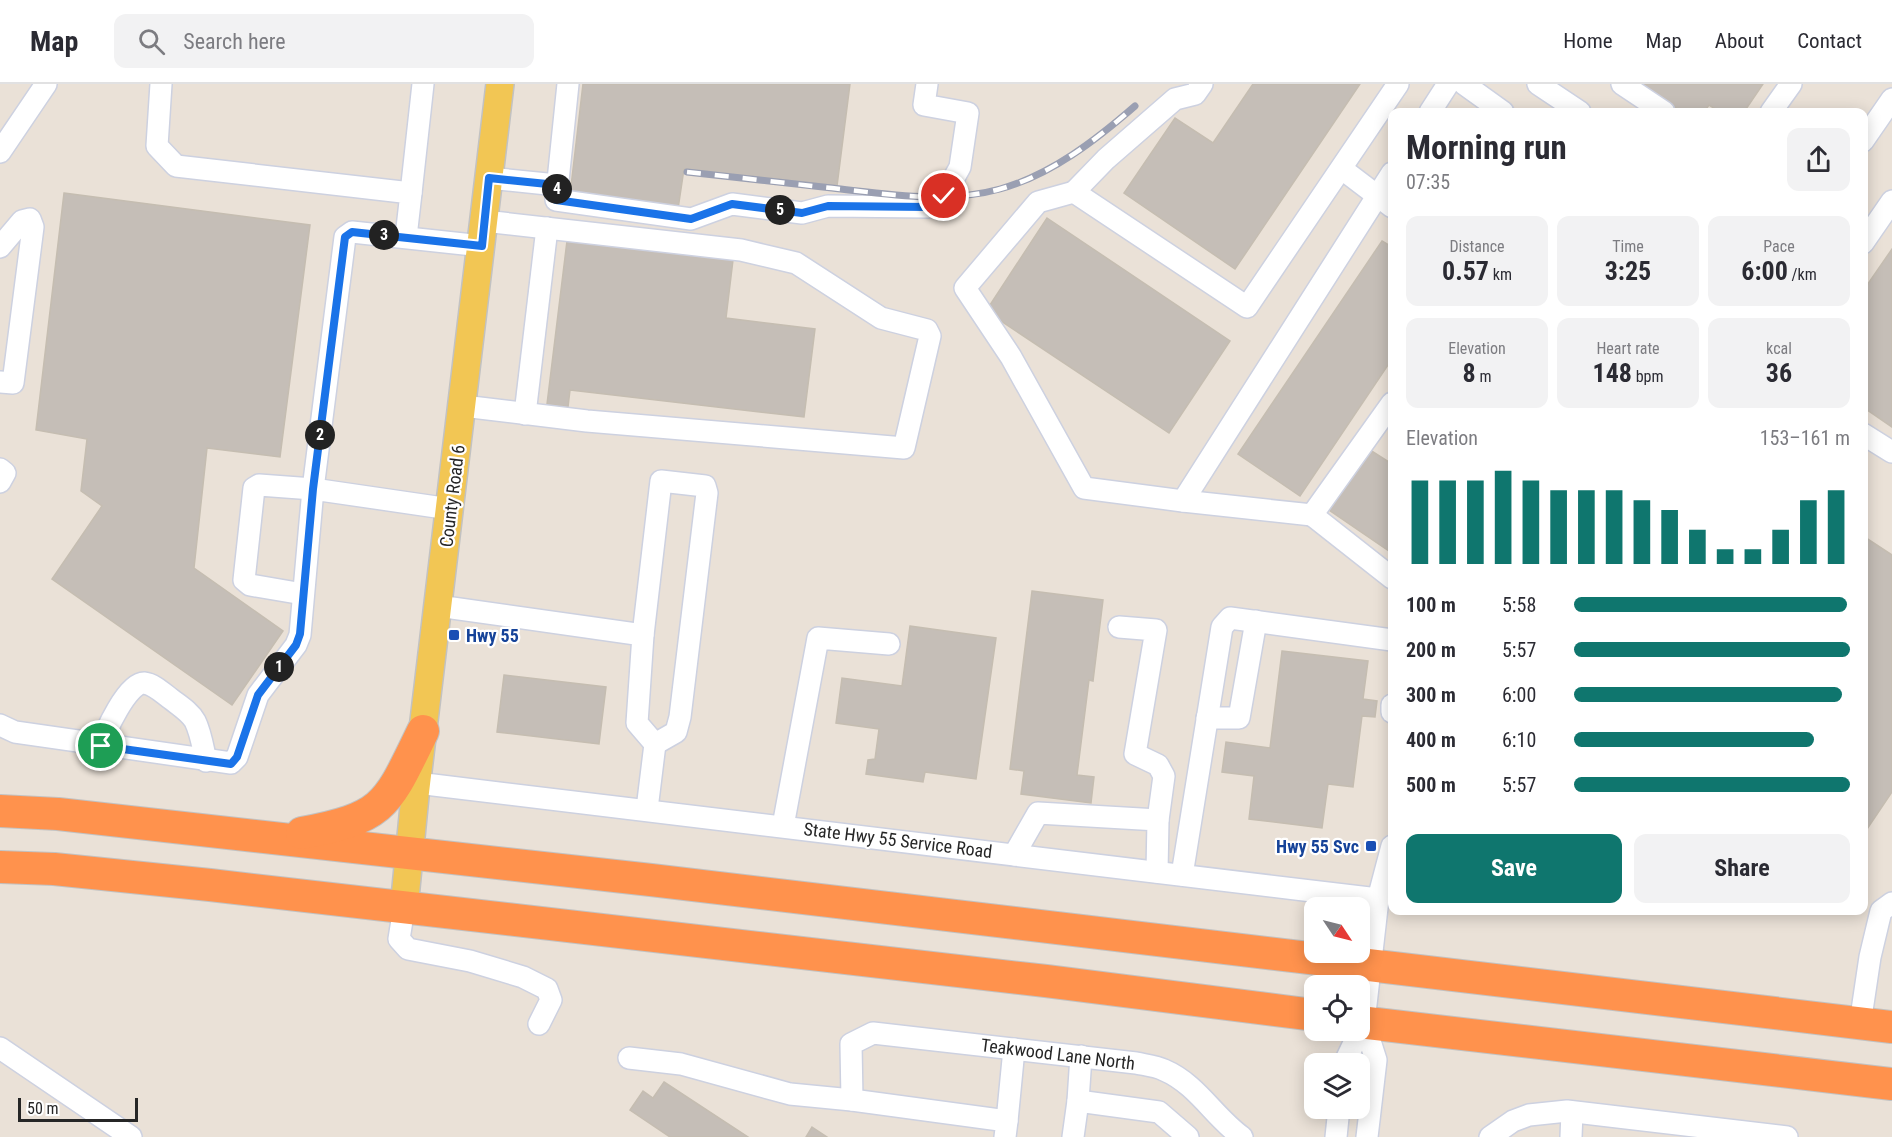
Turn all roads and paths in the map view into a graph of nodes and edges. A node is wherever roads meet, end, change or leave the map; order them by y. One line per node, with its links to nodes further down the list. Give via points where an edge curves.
1 (161, 84): 26 (street, via 157,146 176,166)
2 (423, 84): 26 (street)
3 (500, 84): 23 (main road, County Road 6)
4 (568, 84): 24 (street)
5 (927, 84): 24 (street, via 924,105 968,113 960,167 944,196 928,207 828,206 802,213 732,204 691,219)
6 (1202, 84): 25 (street, via 1195,94 1174,99)
7 (1398, 84): 22 (street)
8 (1448, 84): 15 (street)
9 (1464, 84): 16 (street)
10 (1538, 84): 17 (street)
11 (1622, 84): 18 (street)
12 (1791, 84): 19 (street)
13 (37, 88): 21 (street)
14 (1892, 99): 20 (street)
15 (1433, 108)
16 (1497, 108)
17 (1574, 108)
18 (1658, 108)
19 (1774, 108)
20 (1868, 134)
21 (0, 152)
22 (1342, 169): 25 (street, via 1247,307); 27 (street)
23 (489, 178): 24 (street); 30 (main road, County Road 6)
24 (556, 192)
25 (1074, 192): 43 (street, via 1038,202 965,288 1011,357 1084,488)
26 (411, 193): 32 (street)
27 (1385, 201): 43 (street)
28 (1892, 201): 31 (street)
29 (547, 228): 30 (street); 36 (street); 36 (street, via 741,250 796,263 881,318 927,330 930,336 904,448)
30 (483, 234): 32 (street); 35 (main road, County Road 6)
31 (1868, 236)
32 (406, 237): 42 (street, via 352,232 345,237)
33 (0, 247): 34 (street, via 22,221 30,219 33,227 13,383)
34 (0, 381)
35 (462, 406): 36 (street); 44 (main road, County Road 6)
36 (525, 414)
37 (1388, 414): 45 (street)
38 (1868, 437): 39 (street)
39 (1892, 452)
40 (0, 469): 41 (street, via 5,473)
41 (0, 482)
42 (313, 489): 44 (street); 47 (street); 47 (street, via 259,485 254,489 244,580 250,585)
43 (1184, 501): 45 (street)
44 (450, 509): 48 (main road, County Road 6)
45 (1312, 515): 46 (street)
46 (1388, 575)
47 (303, 594): 59 (street, via 296,645 258,695 237,757 231,764)
48 (438, 606): 51 (street); 56 (main road, County Road 6)
49 (1256, 621): 52 (street); 54 (street, via 1230,618 1222,627); 54 (street, via 1239,718)
50 (1119, 627): 63 (street, via 1156,630 1135,754 1158,765 1164,776)
51 (643, 635): 57 (street, via 637,723); 57 (street, via 661,481 705,486 680,717 676,732)
52 (1388, 639)
53 (888, 644): 64 (street, via 818,638)
54 (1207, 718): 71 (street)
55 (0, 725): 58 (street, via 15,732)
56 (423, 731): 60 (main road, County Road 6); 65 (highway, via 393,791 381,806 365,817)
57 (655, 744): 61 (street)
58 (101, 746): 59 (street); 59 (street, via 105,730 129,692 144,683 189,713)
59 (206, 761)
60 (417, 783): 61 (street, State Hwy 55 Service Road); 66 (main road, County Road 6)
61 (647, 809): 64 (street, State Hwy 55 Service Road)
62 (0, 811): 65 (highway)
63 (1158, 820): 67 (street, via 1038,813); 70 (street)
64 (783, 826): 67 (street, State Hwy 55 Service Road)
65 (277, 837): 66 (highway)
66 (411, 853): 74 (main road, County Road 6); 75 (highway)
67 (1014, 855): 70 (street, State Hwy 55 Service Road)
68 (1388, 861): 72 (street)
69 (0, 867): 74 (highway, via 54,869)
70 (1157, 872): 71 (street, State Hwy 55 Service Road)
71 (1182, 875): 72 (street, State Hwy 55 Service Road)
72 (1378, 899): 75 (street)
73 (1892, 903): 80 (street, via 1881,911)
74 (404, 908): 77 (highway); 79 (street, via 399,939 408,949 523,977 546,989 551,1000)
75 (1371, 964): 76 (street); 80 (highway)
76 (1369, 975)
77 (1304, 1014)
78 (1370, 1023): 87 (highway)
79 (539, 1024)
80 (1860, 1024): 81 (highway)
81 (1892, 1027)
82 (1368, 1041): 98 (street, via 1376,1060)
83 (0, 1048): 93 (street)
84 (1014, 1049): 85 (street, Teakwood Lane North); 88 (street, Teakwood Lane North, via 873,1033 851,1044); 92 (street)
85 (1081, 1056): 89 (street); 96 (street, Teakwood Lane North, via 1164,1070 1188,1085)
86 (629, 1058): 88 (street, via 681,1064 790,1094)
87 (1892, 1084)
88 (852, 1100): 92 (street)
89 (1078, 1101): 94 (street); 95 (street, via 1159,1112)
90 (1572, 1112): 99 (street, via 1529,1115); 100 (street); 101 (street)
91 (1338, 1119): 97 (street)
92 (1006, 1129)
93 (131, 1137)
94 (1073, 1137)
95 (1188, 1137)
96 (1242, 1137)
97 (1336, 1137)
98 (1367, 1137)
99 (1490, 1137)
100 (1571, 1137)
101 (1786, 1137)

